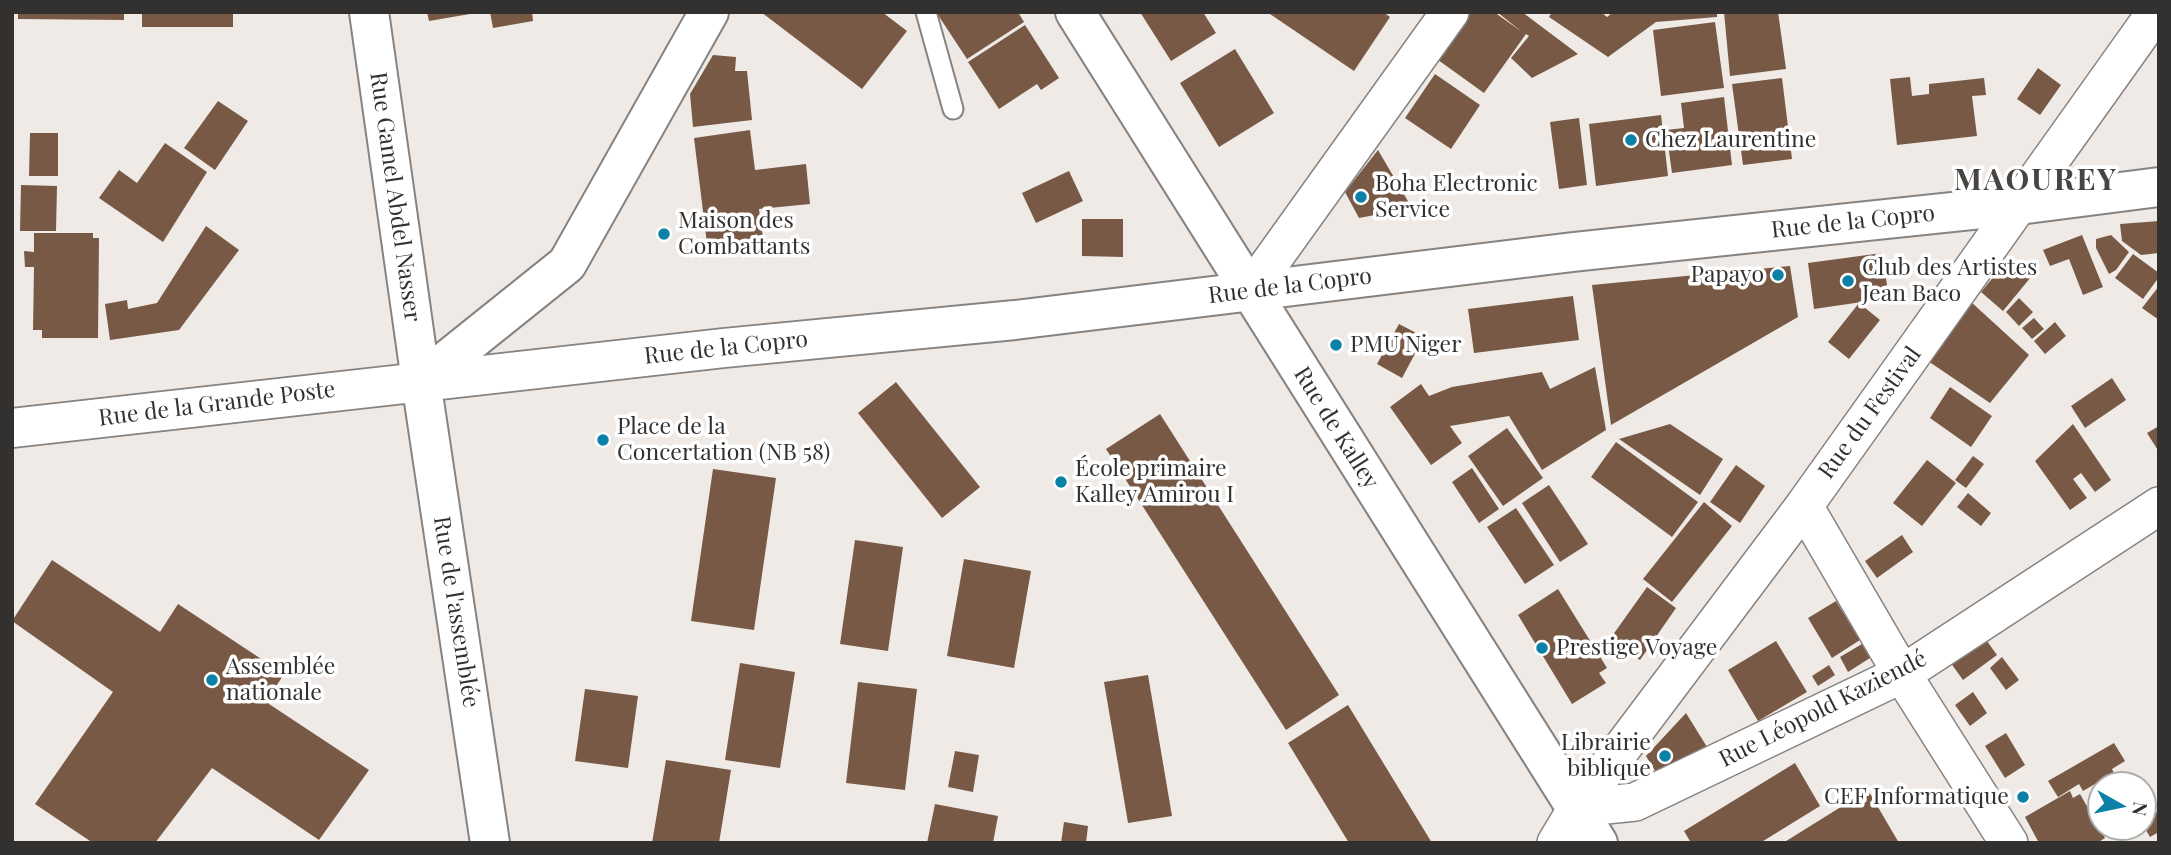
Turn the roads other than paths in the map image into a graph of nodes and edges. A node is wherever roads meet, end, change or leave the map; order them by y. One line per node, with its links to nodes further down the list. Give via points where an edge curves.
1 (369, 12): 11 (street, Rue Gamel Abdel Nasser)
2 (709, 12): 11 (street, via 567,264)
3 (926, 12): 7 (lane)
4 (1075, 12): 10 (street, Rue de Kalley)
5 (1451, 12): 10 (street)
6 (2155, 12): 9 (street, Rue du Festival)
7 (953, 109)
8 (2159, 187): 9 (street, Rue de la Copro)
9 (2019, 205): 10 (street, Rue de la Copro); 13 (street, Rue du Festival)
10 (1250, 291): 11 (street, Rue de la Copro); 16 (street, Rue de Kalley)
11 (421, 381): 12 (street, Rue de la Grande Poste); 17 (street, Rue de l'assemblée)
12 (12, 428)
13 (1804, 506): 15 (street); 16 (street, Rue du Festival)
14 (2159, 506): 15 (street, Rue Léopold Kaziendé)
15 (1902, 674): 16 (street, Rue Léopold Kaziendé, via 1635,802); 20 (street)
16 (1577, 808): 18 (street); 19 (street, Rue de Kalley)
17 (490, 843)
18 (1556, 843)
19 (1598, 843)
20 (2010, 843)

